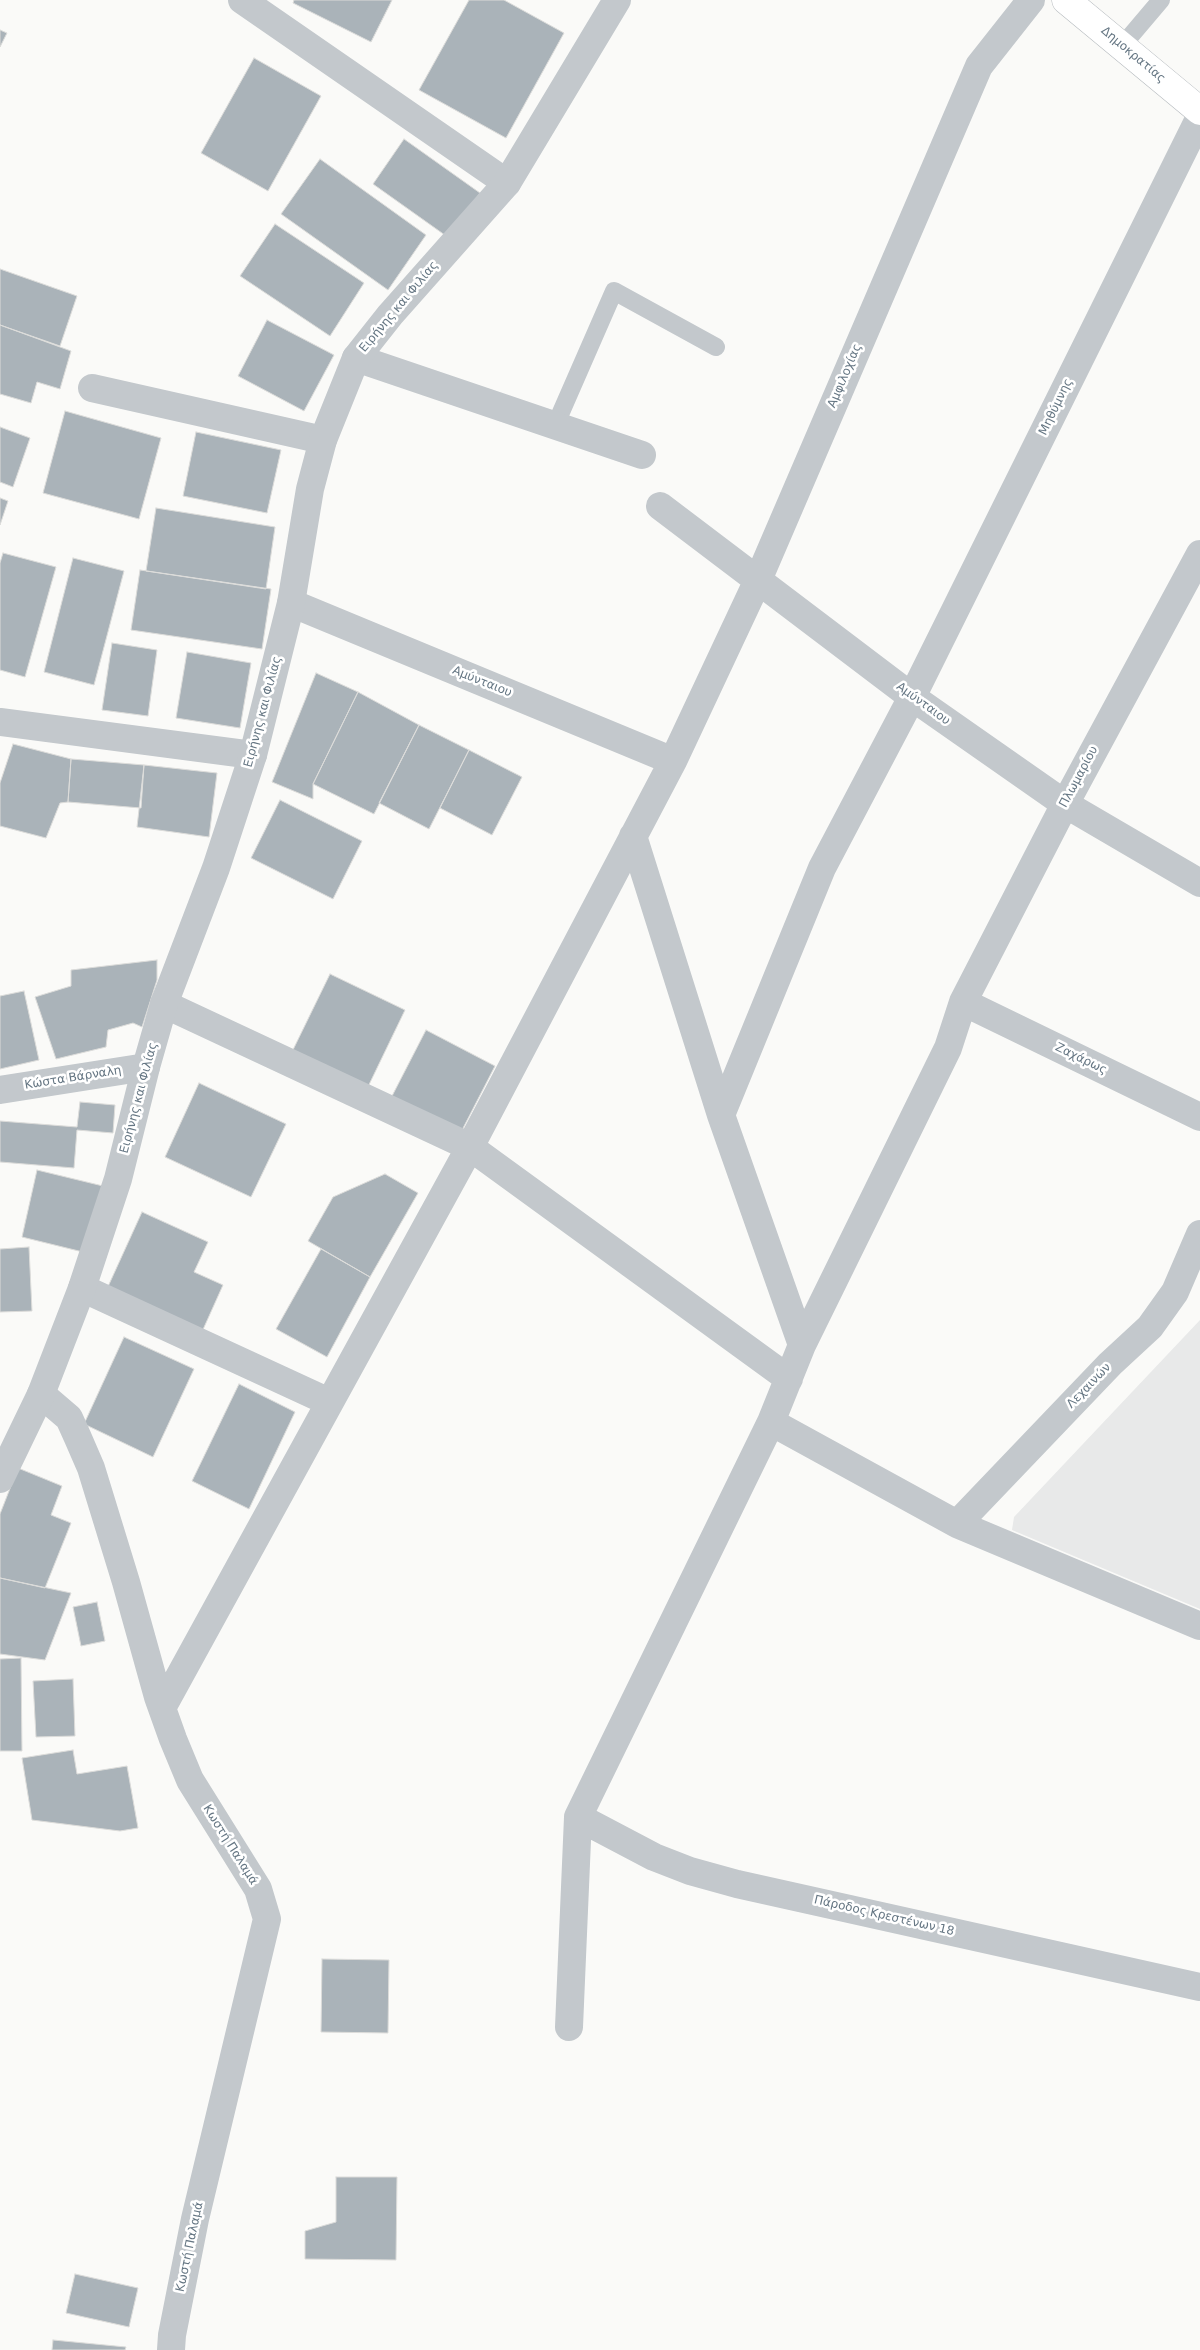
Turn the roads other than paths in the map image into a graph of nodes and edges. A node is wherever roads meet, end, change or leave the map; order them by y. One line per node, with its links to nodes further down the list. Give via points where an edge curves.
1 (617, 0): 9 (street, Ειρήνης και Φιλίας)
2 (1031, 0): 18 (street, Αμφιλοχίας, via 979,66)
3 (1066, 0): 6 (main road, Δημοκρατίας)
4 (1161, 0): 6 (lane)
5 (245, 1): 9 (street)
6 (1122, 46): 7 (main road, Δημοκρατίας)
7 (1200, 111)
8 (1200, 117): 20 (street, Μηθύμνης)
9 (506, 183): 11 (street, Ειρήνης και Φιλίας)
10 (716, 346): 13 (lane, via 614,291)
11 (356, 358): 13 (street); 14 (street, Ειρήνης και Φιλίας)
12 (92, 388): 14 (street)
13 (555, 426): 15 (street)
14 (323, 440): 19 (street, Ειρήνης και Φιλίας, via 310,489)
15 (642, 456)
16 (660, 506): 18 (street, Αμύνταιου)
17 (1200, 554): 24 (street, Πλωμαρίου)
18 (758, 580): 20 (street, Αμύνταιου); 23 (street, Αμφιλοχίας)
19 (291, 603): 22 (street, Ειρήνης και Φιλίας); 23 (street, Αμύνταιου)
20 (912, 697): 24 (street, Αμύνταιου); 31 (street, Μηθύμνης, via 822,868)
21 (0, 722): 22 (street)
22 (253, 754): 28 (street, Ειρήνης και Φιλίας, via 216,868)
23 (673, 761): 25 (street, Αμφιλοχίας)
24 (1065, 804): 26 (street, Αμύνταιου); 27 (street, Πλωμαρίου)
25 (633, 836): 31 (street); 33 (street, Αμφιλοχίας)
26 (1200, 883)
27 (963, 1002): 32 (street, Ζαχάρως); 36 (street, Πλωμαρίου, via 948,1048)
28 (164, 1004): 29 (street, Ειρήνης και Φιλίας); 33 (street)
29 (146, 1067): 30 (street, Κώστα Βάρναλη); 35 (street, Ειρήνης και Φιλίας, via 118,1179)
30 (0, 1090)
31 (721, 1115): 36 (street)
32 (1200, 1117)
33 (470, 1147): 37 (street); 39 (street, Αμφιλοχίας)
34 (1200, 1234): 42 (street, Λεχαινών, via 1175,1292 1150,1326)
35 (82, 1288): 38 (street, Ειρήνης και Φιλίας); 39 (street)
36 (802, 1345): 37 (street, Πλωμαρίου)
37 (789, 1379): 40 (street, Πλωμαρίου)
38 (41, 1394): 41 (street, Ειρήνης και Φιλίας); 44 (street, Κωστή Παλαμά, via 69,1418 91,1468)
39 (329, 1402): 44 (street, Αμφιλοχίας)
40 (771, 1422): 42 (street); 45 (street, Πλωμαρίου)
41 (0, 1479)
42 (957, 1524): 43 (street)
43 (1200, 1626)
44 (162, 1708): 48 (street, Κωστή Παλαμά, via 190,1780 258,1888 267,1919 195,2219)
45 (578, 1817): 46 (street, Πάροδος Κρεστένων 18, via 654,1857 700,1874); 47 (street)
46 (1200, 1987)
47 (569, 2027)
48 (171, 2350)

